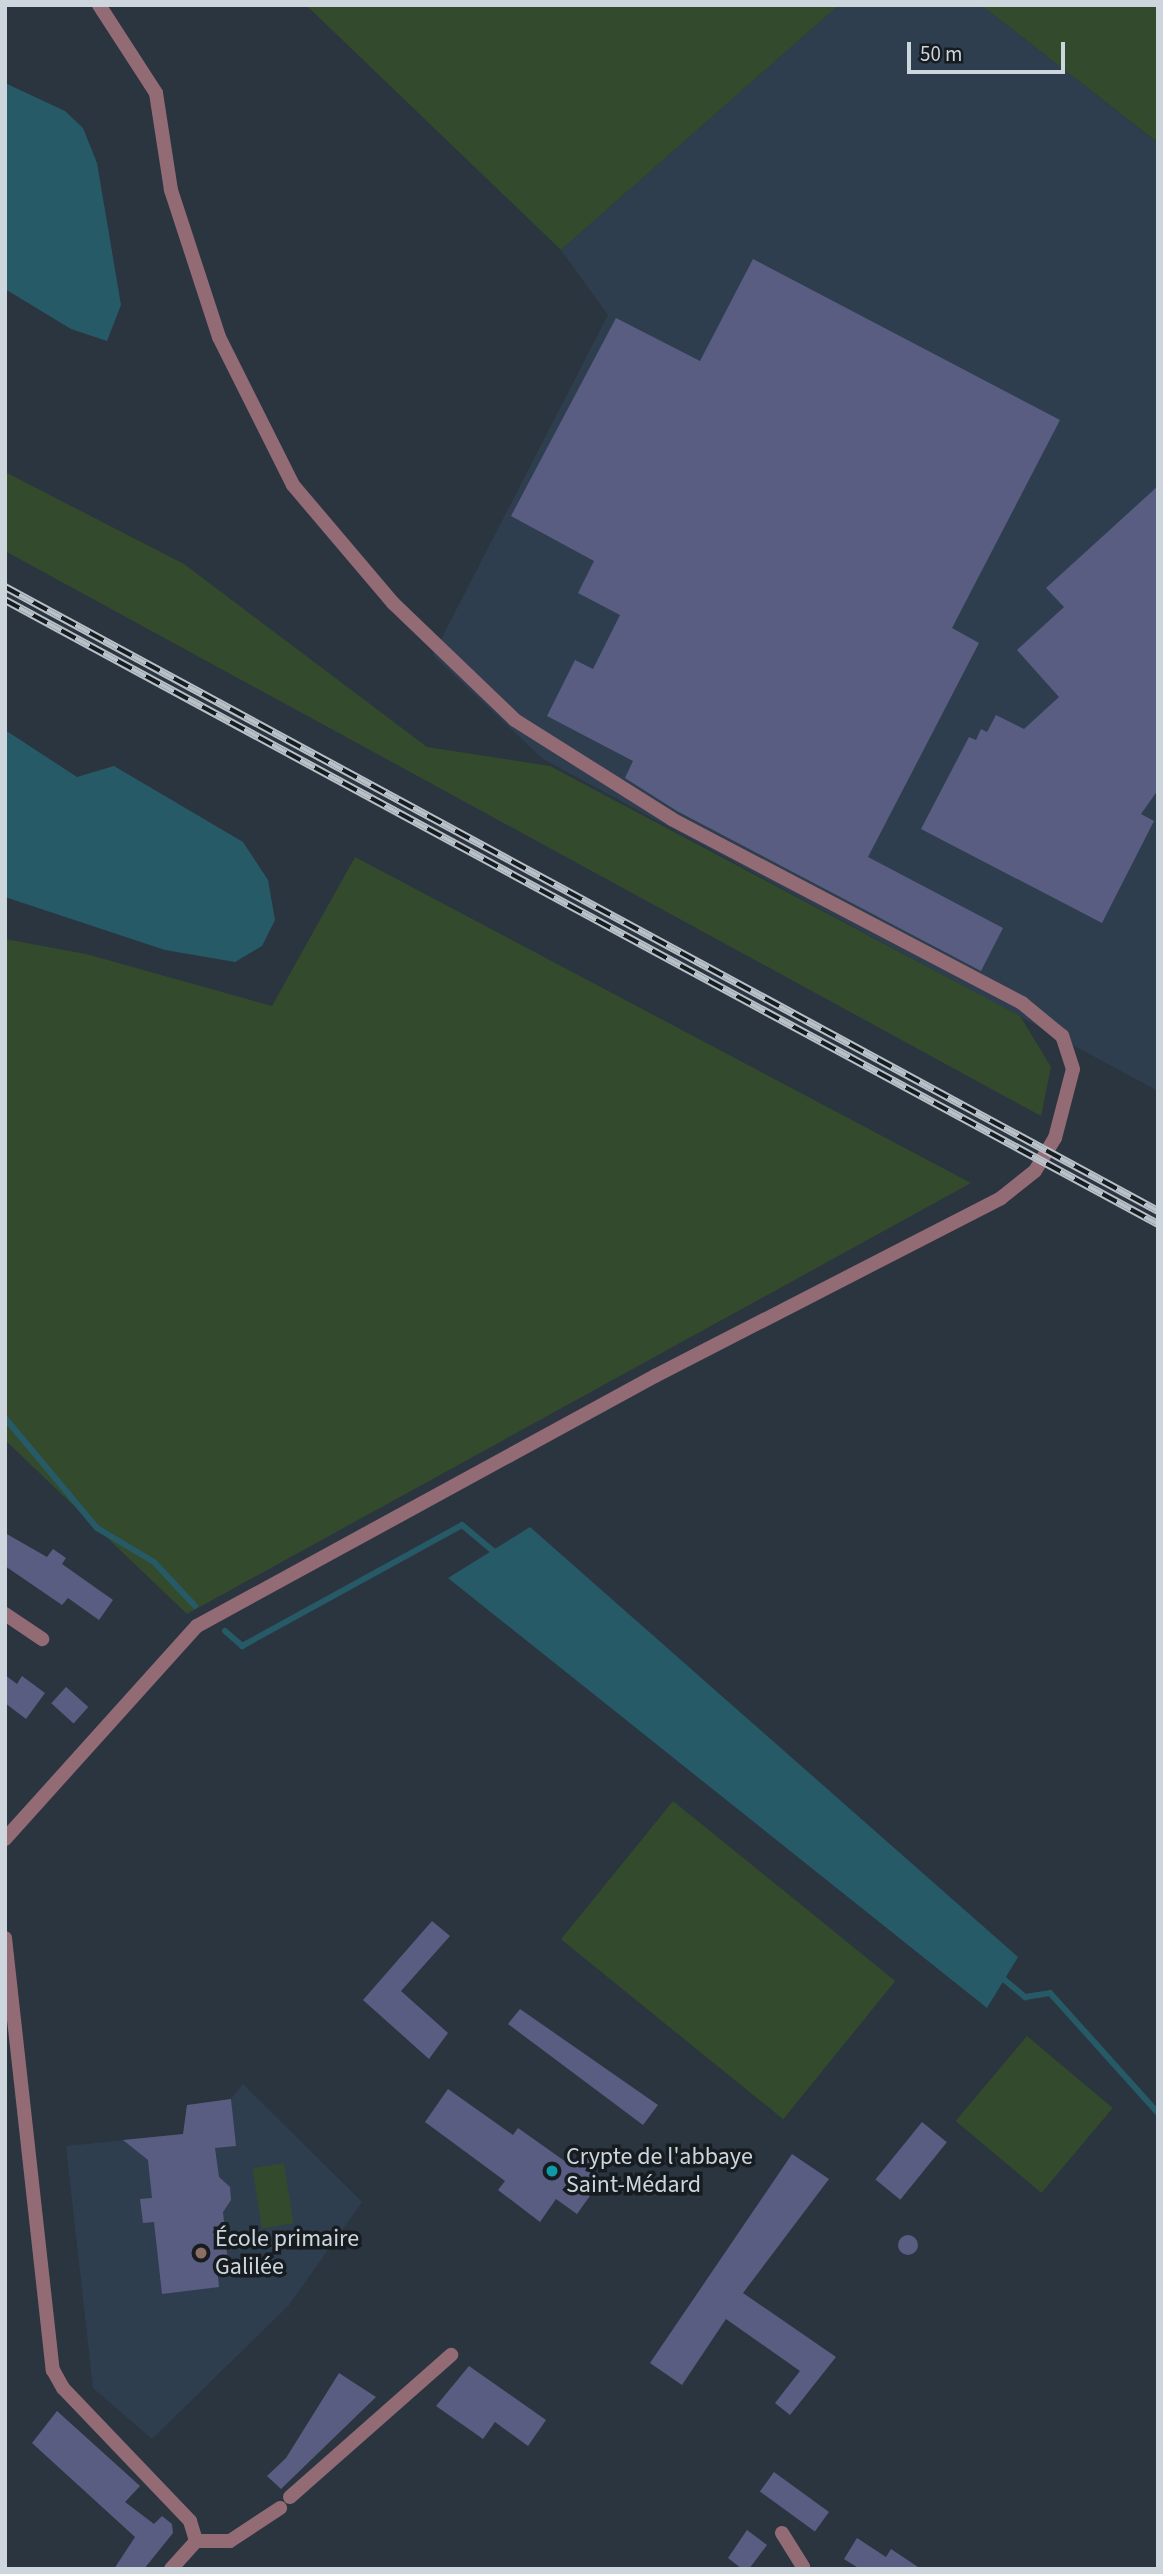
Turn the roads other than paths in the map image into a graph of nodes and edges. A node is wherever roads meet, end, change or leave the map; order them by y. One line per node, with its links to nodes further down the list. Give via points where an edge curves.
1 (99, 5): 4 (street, via 156,93 171,190 219,337 293,485 393,603 515,720 672,819 1022,1003 1062,1036 1073,1069 1055,1138 1035,1171 1001,1198 643,1382 197,1626)
2 (5, 1614): 3 (street)
3 (42, 1639)
4 (5, 1839)
5 (5, 1938): 8 (street, via 53,2370 63,2389 190,2521)
6 (452, 2355): 8 (street, via 285,2503 230,2541)
7 (782, 2533): 9 (street)
8 (196, 2541): 10 (street)
9 (803, 2568)
10 (171, 2569)

